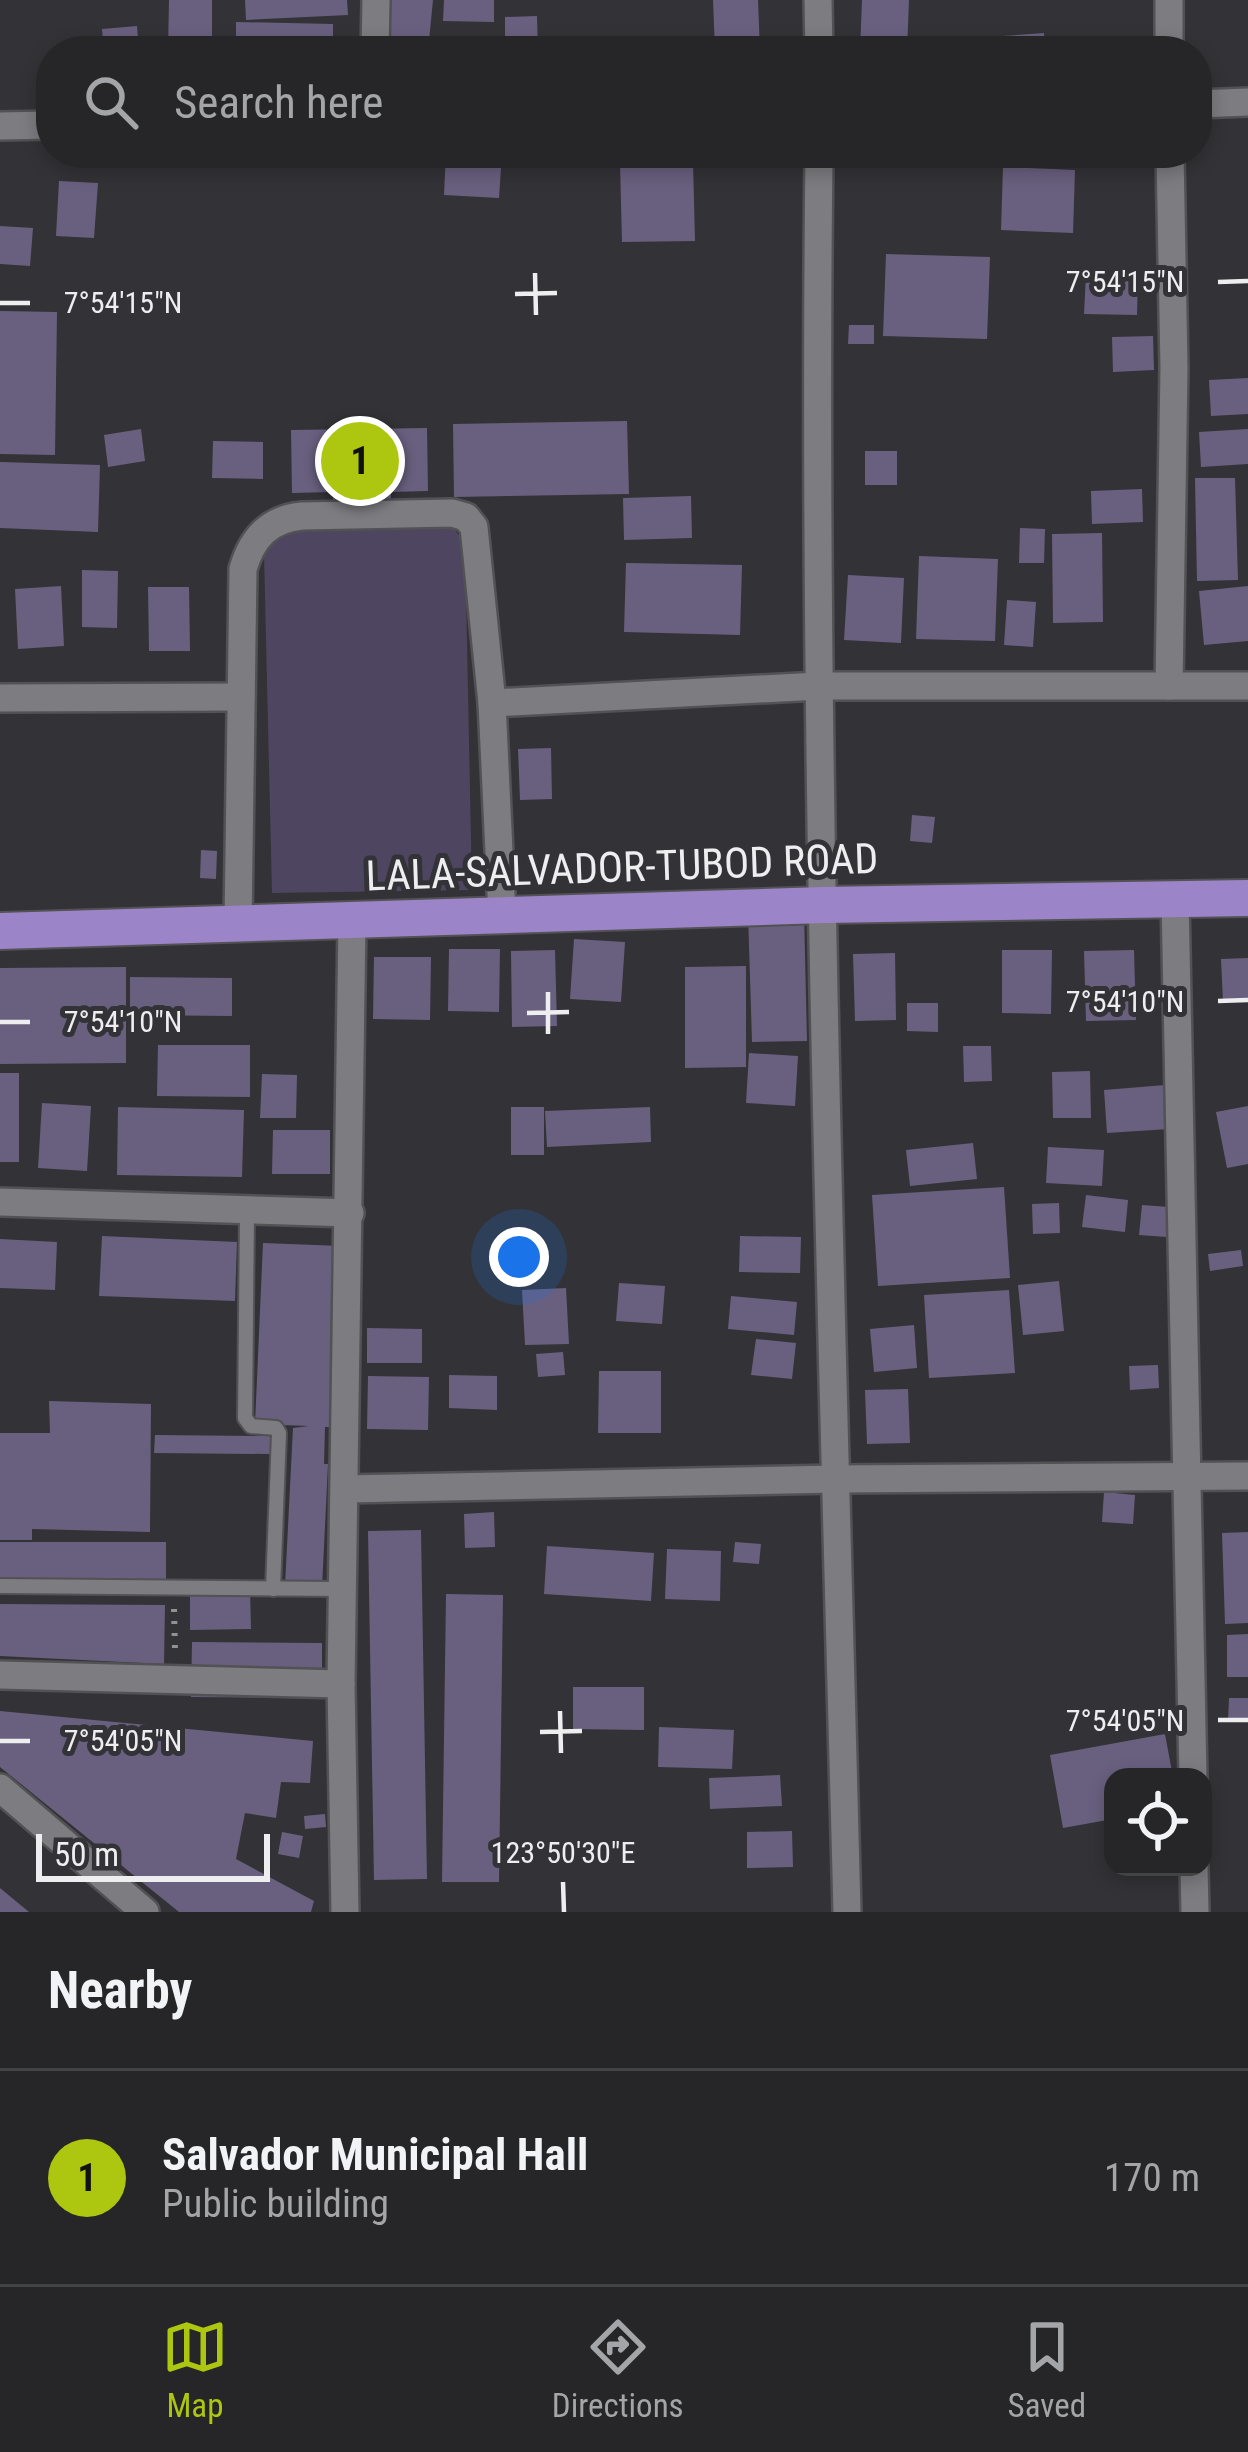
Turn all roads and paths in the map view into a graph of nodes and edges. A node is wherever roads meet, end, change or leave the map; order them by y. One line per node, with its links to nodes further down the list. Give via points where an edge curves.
1 (376, 0): 4 (street)
2 (818, 0): 5 (street)
3 (1169, 0): 6 (street)
4 (375, 36)
5 (819, 36)
6 (1169, 36)
7 (1248, 102): 8 (street)
8 (1212, 103)
9 (36, 125): 10 (street)
10 (0, 126)
11 (819, 168): 13 (street)
12 (1170, 168): 14 (street)
13 (818, 686): 14 (street); 18 (street); 21 (street)
14 (1169, 686): 15 (street)
15 (1248, 686)
16 (0, 698): 17 (street)
17 (241, 698): 18 (street, via 243,569 269,526 302,516 452,512 466,517 478,538); 24 (street)
18 (492, 703): 22 (street)
19 (1248, 898): 20 (main road, LALA-SALVADOR-TUBOD ROAD)
20 (1175, 899): 21 (main road, LALA-SALVADOR-TUBOD ROAD); 29 (street)
21 (824, 905): 22 (main road, LALA-SALVADOR-TUBOD ROAD); 31 (street)
22 (502, 915): 23 (main road, LALA-SALVADOR-TUBOD ROAD)
23 (352, 921): 24 (main road, LALA-SALVADOR-TUBOD ROAD); 28 (street)
24 (238, 925): 25 (main road, LALA-SALVADOR-TUBOD ROAD)
25 (0, 931)
26 (0, 1202): 27 (street)
27 (247, 1211): 28 (street); 35 (lane, via 245,1418 279,1433)
28 (350, 1213): 32 (street)
29 (1189, 1476): 30 (street); 31 (street); 40 (street)
30 (1248, 1476)
31 (836, 1479): 32 (street); 45 (street)
32 (345, 1489): 36 (street)
33 (0, 1586): 34 (lane)
34 (173, 1588): 35 (lane); 38 (path)
35 (273, 1589): 36 (lane)
36 (342, 1589): 39 (street)
37 (0, 1675): 38 (street)
38 (175, 1681): 39 (street)
39 (340, 1684): 44 (street)
40 (1193, 1768)
41 (0, 1788): 43 (street)
42 (1194, 1876): 46 (street)
43 (145, 1912)
44 (345, 1912)
45 (847, 1912)
46 (1195, 1912)

